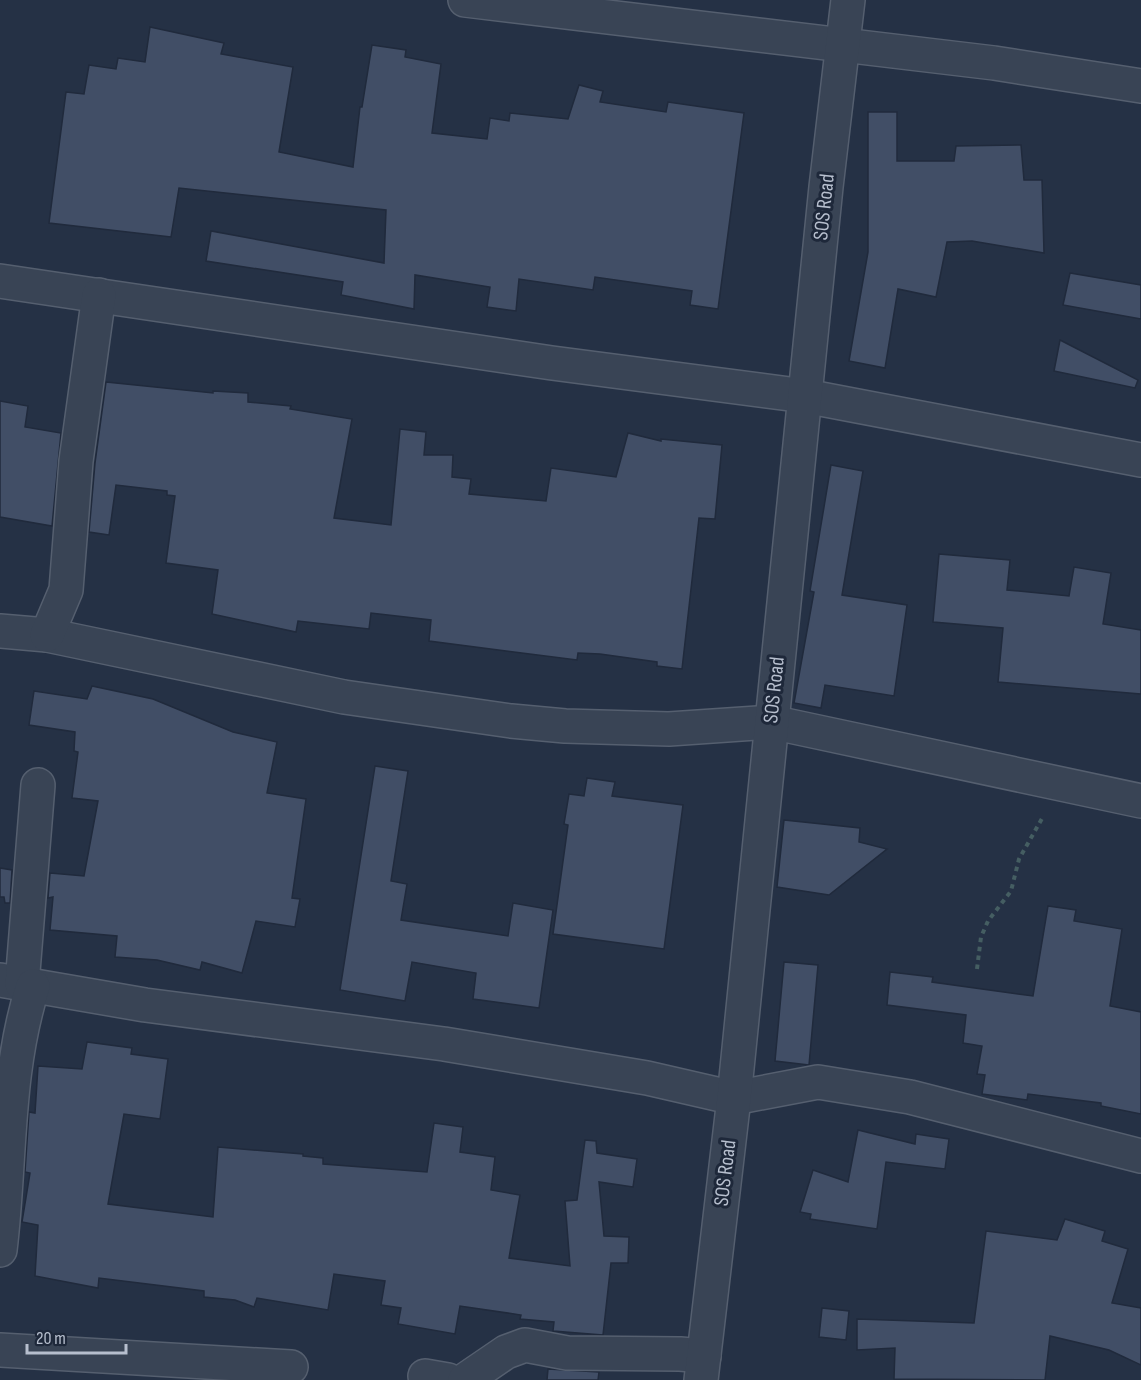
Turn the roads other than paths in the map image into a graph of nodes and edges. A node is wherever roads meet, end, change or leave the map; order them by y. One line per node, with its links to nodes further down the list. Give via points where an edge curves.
1 (465, 0): 3 (street)
2 (848, 0): 3 (street, SOS Road)
3 (843, 47): 4 (street, via 994,63); 7 (street, SOS Road)
4 (1141, 86)
5 (0, 281): 6 (street)
6 (99, 295): 7 (street); 10 (street, via 76,461 66,590)
7 (805, 396): 8 (street); 11 (street, SOS Road)
8 (1141, 460)
9 (0, 631): 10 (street)
10 (47, 636): 11 (street, via 344,697 511,721 669,729)
11 (771, 722): 13 (street); 15 (street, SOS Road)
12 (38, 785): 14 (street)
13 (1141, 801)
14 (18, 983): 15 (street, via 145,1005 444,1044 647,1078); 17 (street, via 22,1022 12,1078)
15 (734, 1098): 16 (street, via 818,1082 910,1097); 20 (street, SOS Road)
16 (1141, 1156)
17 (0, 1250)
18 (0, 1350): 19 (street)
19 (291, 1367)
20 (703, 1368): 21 (street, via 680,1354 567,1353 525,1345 506,1352)
21 (465, 1380)

